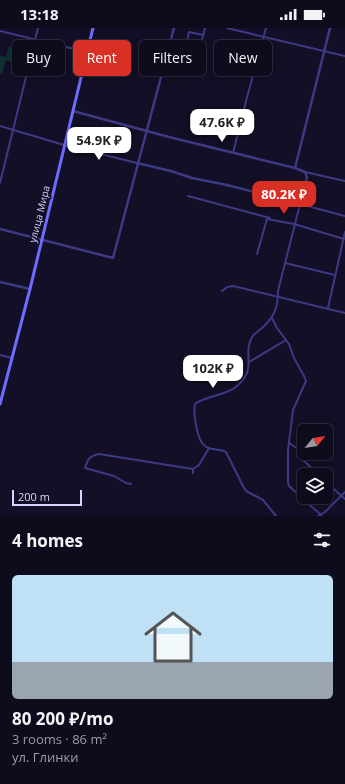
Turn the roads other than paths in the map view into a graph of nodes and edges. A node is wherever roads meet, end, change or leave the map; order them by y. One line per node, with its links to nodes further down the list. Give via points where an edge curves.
1 (38, 28): 11 (street)
2 (93, 28): 12 (main road, улица Мира)
3 (174, 28): 20 (street)
4 (205, 28): 9 (street)
5 (228, 28): 10 (street)
6 (266, 28): 10 (street)
7 (330, 28): 13 (street)
8 (0, 31): 11 (street)
9 (203, 35): 9 (street, via 197,56 184,54 189,32)
10 (264, 37): 13 (street); 22 (street)
11 (35, 40)
12 (90, 40)
13 (324, 51): 14 (street); 24 (street)
14 (345, 56)
15 (26, 76): 19 (street)
16 (81, 76): 17 (main road, улица Мира)
17 (73, 112): 20 (street); 21 (main road, улица Мира)
18 (0, 126): 19 (street)
19 (12, 130): 21 (street); 27 (street)
20 (147, 131): 22 (street); 23 (street)
21 (64, 145): 23 (street); 34 (main road, улица Мира)
22 (233, 153): 24 (street)
23 (137, 163): 29 (street); 34 (street, via 113,258)
24 (294, 168): 25 (street)
25 (305, 172): 26 (street); 29 (street, via 307,177)
26 (345, 181)
27 (0, 183)
28 (188, 196): 31 (street)
29 (300, 204): 30 (street); 31 (street)
30 (345, 216)
31 (294, 224): 35 (street); 36 (street, via 267,219); 37 (street)
32 (0, 229): 34 (street)
33 (345, 232): 35 (street)
34 (41, 239): 40 (main road, улица Мира)
35 (344, 239): 38 (street)
36 (257, 254)
37 (285, 263): 38 (street); 42 (street)
38 (335, 275): 43 (street)
39 (0, 282): 40 (street)
40 (30, 289): 48 (main road, улица Мира)
41 (222, 291): 42 (street, via 229,286)
42 (278, 296): 43 (street); 45 (street, via 278,304)
43 (328, 308): 44 (street)
44 (345, 313)
45 (272, 318): 46 (street); 49 (street, via 252,338)
46 (286, 340): 49 (street); 51 (street, via 306,381 293,410)
47 (0, 355): 48 (street)
48 (12, 358): 50 (main road, улица Мира)
49 (249, 362): 52 (street, via 247,374 236,387 195,404 198,435 204,446)
50 (0, 404)
51 (289, 443): 53 (street); 64 (street, via 289,486)
52 (209, 448): 56 (street, via 199,465); 63 (street, via 222,450 229,456 246,491 263,500)
53 (297, 448)
54 (303, 460): 55 (street)
55 (312, 468)
56 (193, 469): 57 (street); 58 (street, via 99,454 88,459 85,468)
57 (193, 474)
58 (131, 484)
59 (333, 489): 61 (street)
60 (345, 492): 61 (street)
61 (341, 496): 62 (street); 64 (street)
62 (345, 499)
63 (276, 516)
64 (321, 516)

